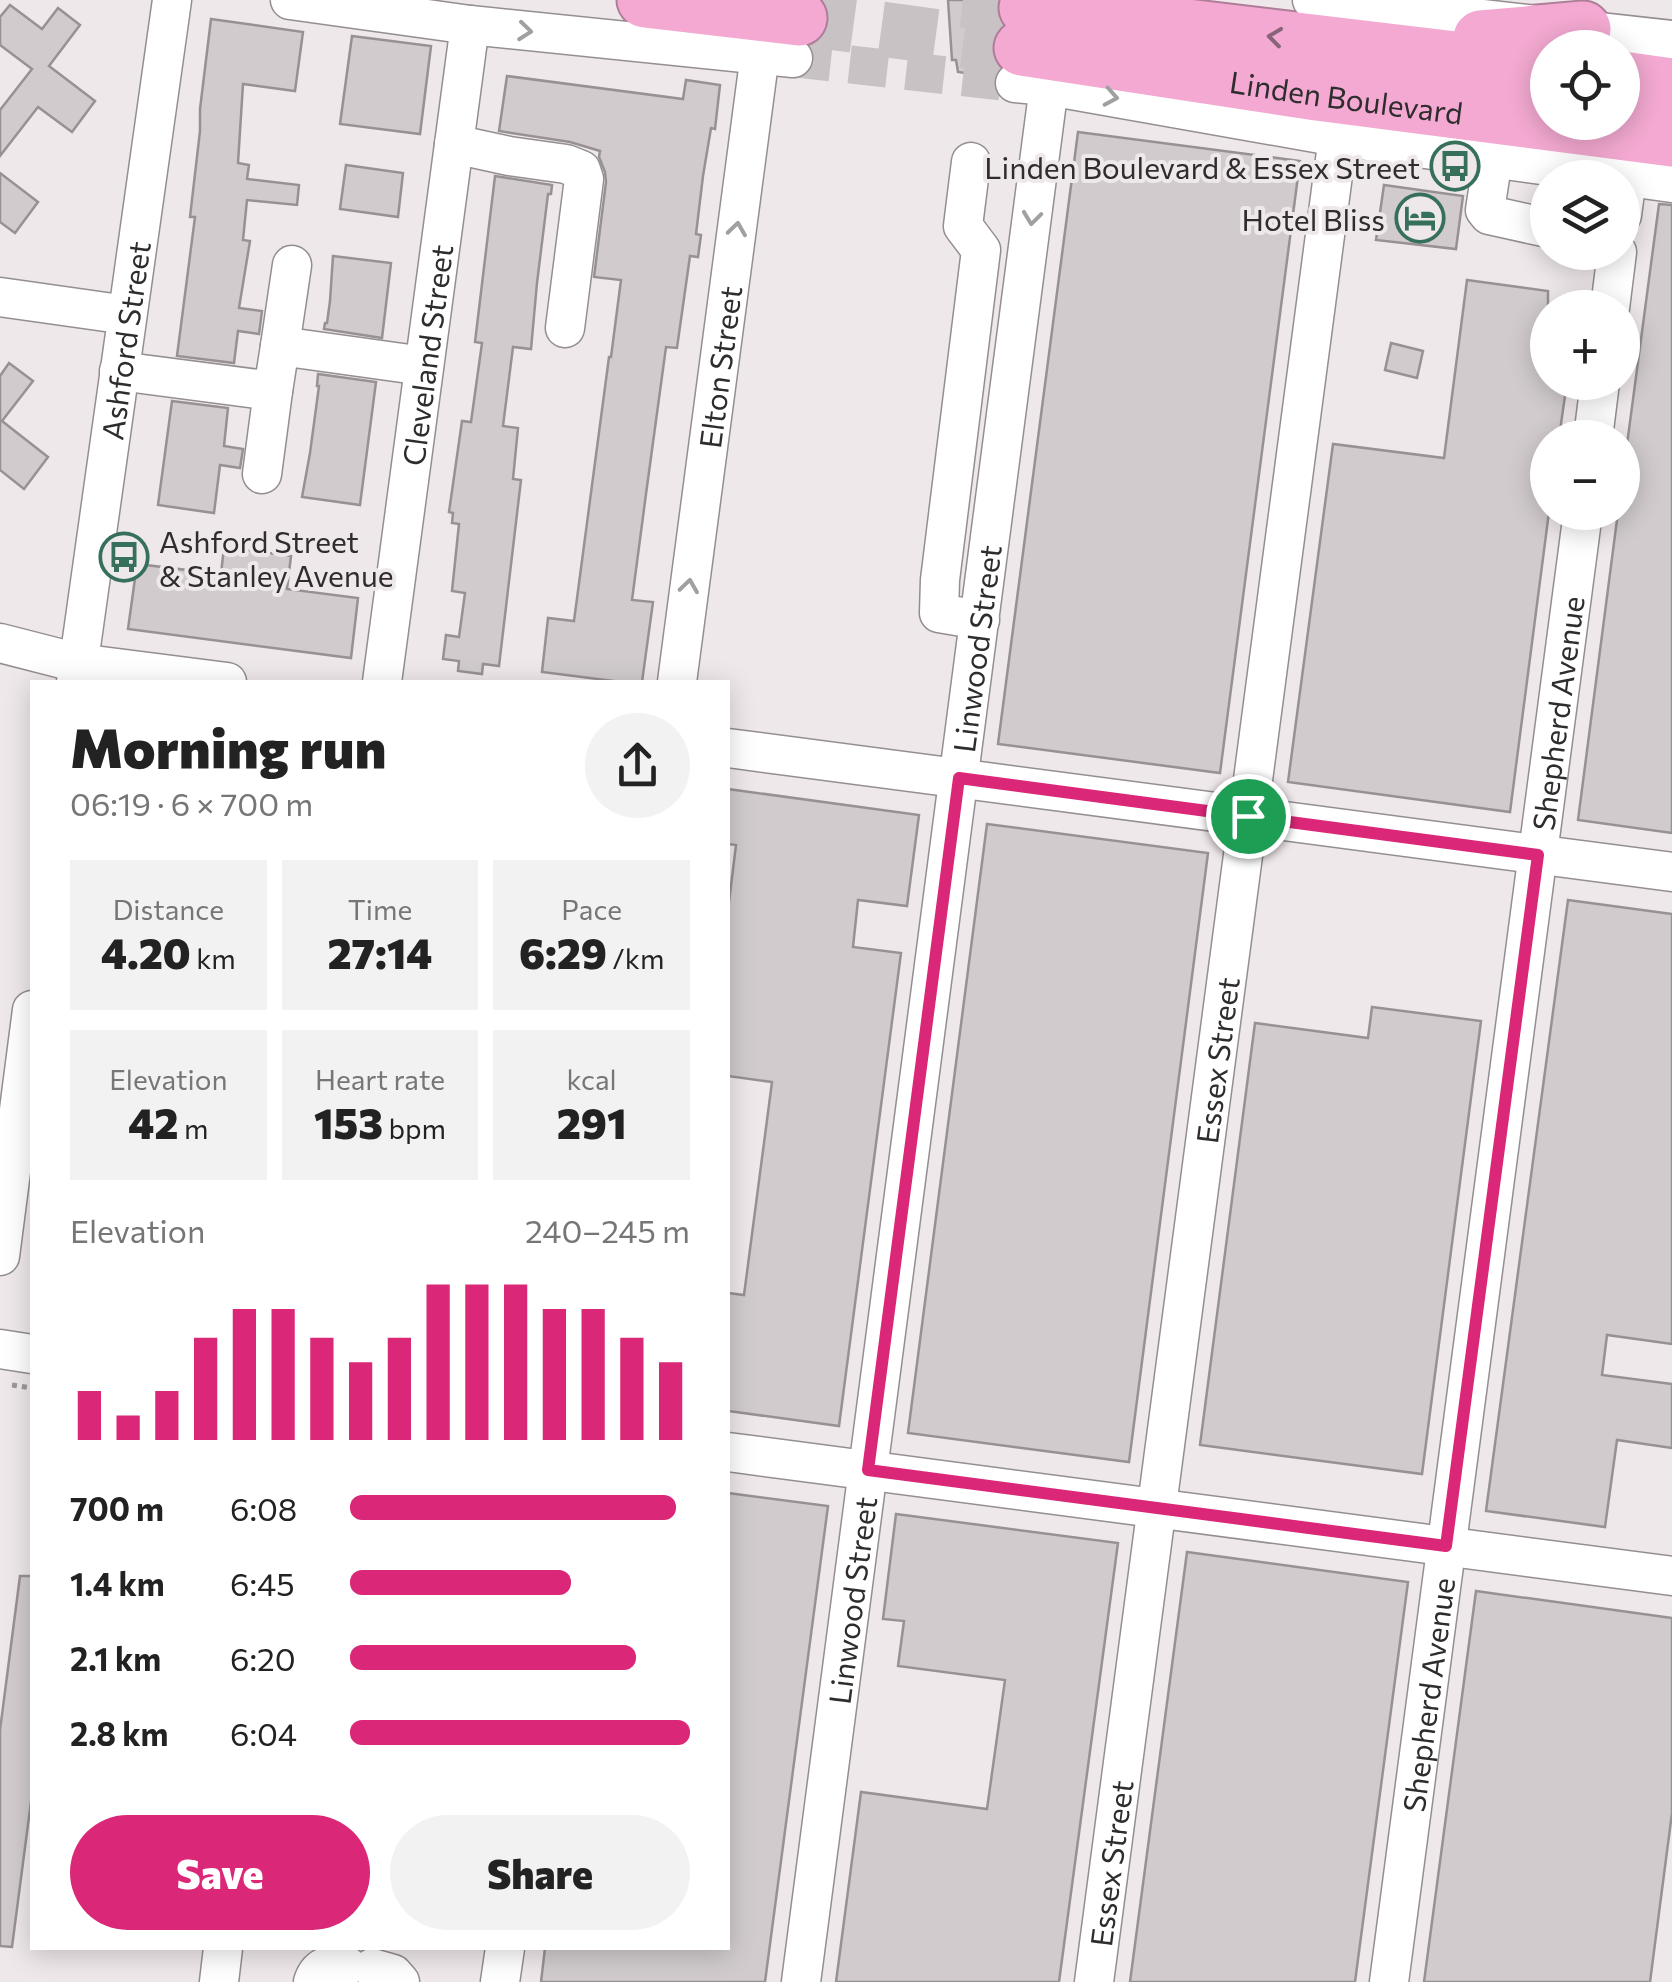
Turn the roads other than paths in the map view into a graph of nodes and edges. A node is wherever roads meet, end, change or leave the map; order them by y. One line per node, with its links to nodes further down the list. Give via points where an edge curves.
1 (172, 0): 27 (street, Ashford Street)
2 (290, 0): 6 (street)
3 (644, 0): 9 (highway)
4 (1312, 0): 5 (street, Linden Boulevard)
5 (1361, 18): 7 (highway); 10 (highway, Linden Boulevard, one-way to 10); 11 (highway, Linden Boulevard)
6 (470, 26): 9 (street, one-way to 9); 18 (street, Cleveland Street)
7 (1583, 29): 8 (street)
8 (1648, 39): 12 (highway)
9 (784, 43): 40 (street, Elton Street, one-way to 9)
10 (1028, 56): 13 (highway, Linden Boulevard); 16 (street, Linden Boulevard, one-way to 16); 35 (street, Linwood Street, one-way to 35)
11 (1530, 65)
12 (1672, 86)
13 (1530, 121)
14 (1530, 129): 16 (highway)
15 (1640, 136): 17 (highway, Linden Boulevard)
16 (1361, 140): 19 (street, Linden Boulevard); 43 (street, Essex Street)
17 (1672, 140)
18 (454, 144): 28 (street, via 581,170); 30 (street, Cleveland Street)
19 (1493, 158): 21 (street, Linden Boulevard); 24 (street, via 1485,210)
20 (971, 162): 35 (street, via 963,226 981,250 939,614)
21 (1530, 163)
22 (1640, 179): 23 (street, Linden Boulevard)
23 (1672, 183)
24 (1530, 224)
25 (292, 265): 29 (street)
26 (0, 297): 27 (street)
27 (128, 315): 31 (street, Ashford Street)
28 (565, 328)
29 (280, 346): 30 (street); 32 (street)
30 (424, 366): 39 (street, Cleveland Street)
31 (119, 370): 32 (street); 37 (street, Ashford Street)
32 (273, 391): 33 (street)
33 (262, 474)
34 (1582, 530): 44 (street, Shepherd Avenue)
35 (980, 620): 42 (street, Linwood Street)
36 (0, 643): 37 (street)
37 (77, 673): 38 (street)
38 (194, 680)
39 (382, 680)
40 (677, 680)
41 (730, 748): 42 (street)
42 (959, 778): 43 (street); 51 (street, Linwood Street)
43 (1248, 816): 44 (street); 52 (street, Essex Street)
44 (1538, 855): 45 (street); 53 (street, Shepherd Avenue)
45 (1672, 872)
46 (30, 1025): 47 (street)
47 (0, 1256)
48 (0, 1349): 49 (street)
49 (22, 1370)
50 (730, 1452): 51 (street)
51 (868, 1470): 52 (street); 61 (street, Linwood Street)
52 (1157, 1508): 53 (street); 62 (street, Essex Street)
53 (1446, 1546): 54 (street); 63 (street, Shepherd Avenue)
54 (1672, 1576)
55 (223, 1950): 58 (street)
56 (506, 1950): 60 (street)
57 (373, 1972): 59 (street, via 329,1964)
58 (218, 1982)
59 (313, 1982)
60 (500, 1982)
61 (800, 1982)
62 (1094, 1982)
63 (1389, 1982)

